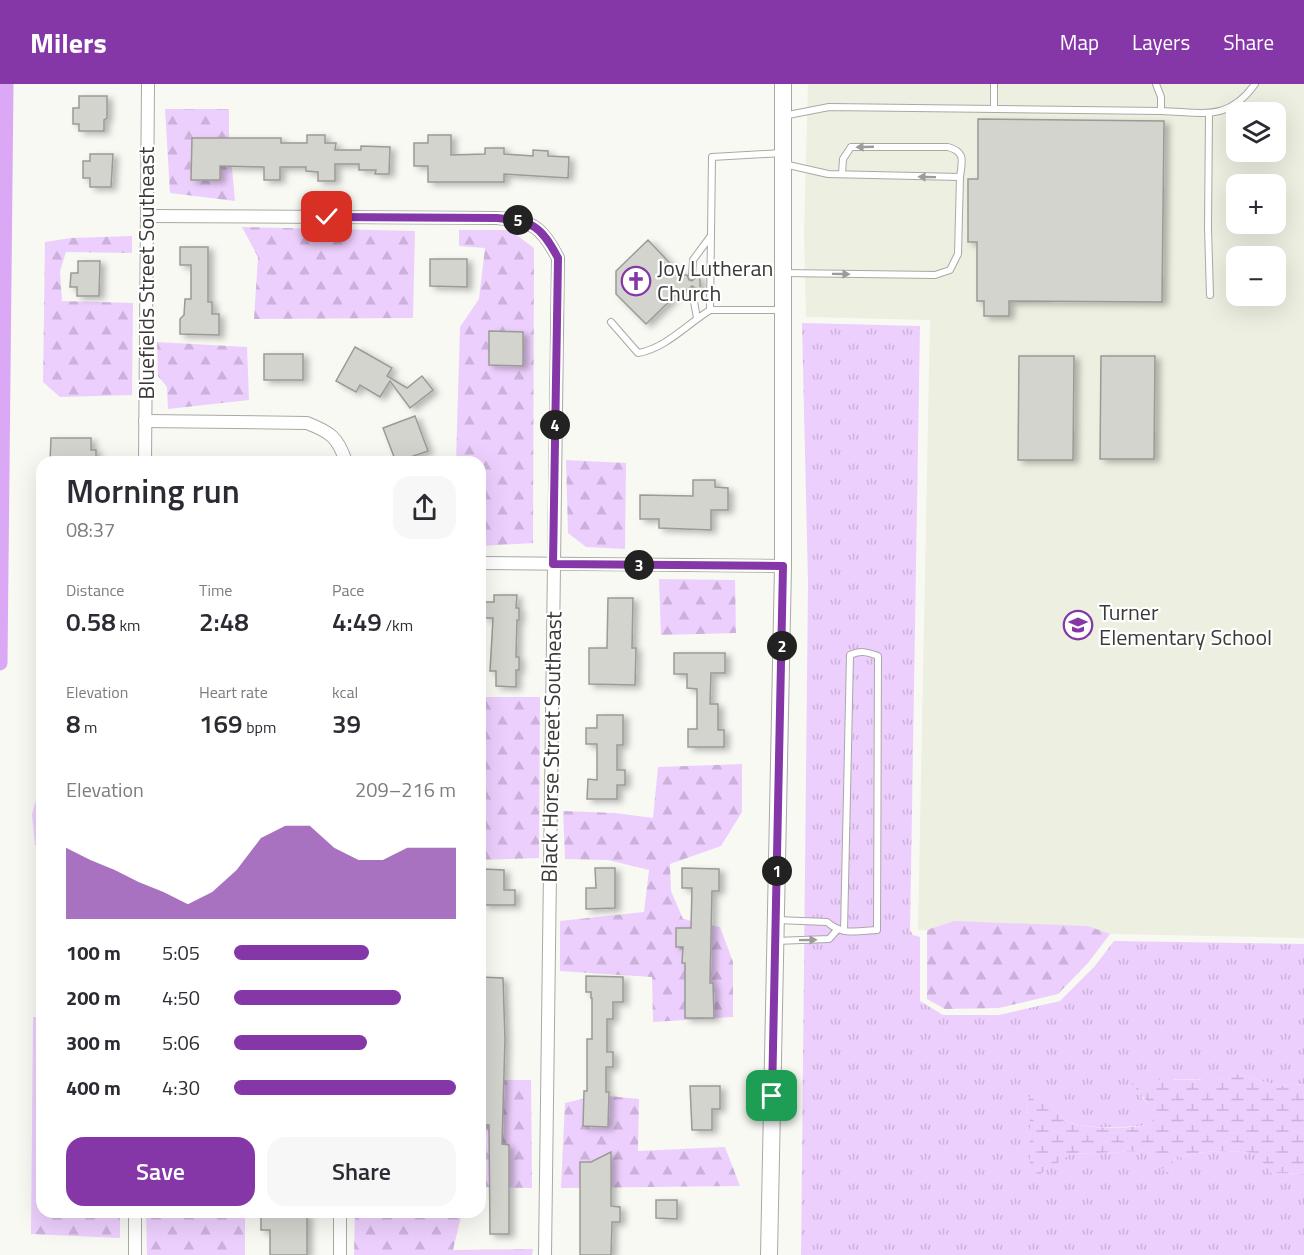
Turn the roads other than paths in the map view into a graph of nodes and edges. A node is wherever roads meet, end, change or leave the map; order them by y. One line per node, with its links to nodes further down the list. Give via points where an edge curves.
1 (148, 84): 13 (street, Bluefields Street Southeast)
2 (783, 84): 9 (street)
3 (994, 84): 6 (lane)
4 (1156, 84): 7 (lane)
5 (1255, 84): 8 (lane, via 1238,105)
6 (994, 109): 7 (lane); 9 (lane, via 829,106)
7 (1161, 111): 8 (lane)
8 (1209, 114): 18 (lane)
9 (783, 116): 10 (street)
10 (783, 158): 11 (lane, via 819,174); 14 (lane, via 712,157); 15 (street)
11 (842, 174): 12 (lane, one-way to 11); 12 (lane, one-way to 11, via 962,157 957,149 948,147 851,147 843,159)
12 (960, 177): 15 (lane, one-way to 12, via 934,275 950,270 958,254)
13 (147, 216): 23 (street, Bluefields Street Southeast); 27 (street, Black Horse Street Southeast, via 497,218 524,220 539,230 558,258)
14 (711, 236): 16 (lane, via 693,260); 19 (lane)
15 (783, 273): 20 (street)
16 (692, 276)
17 (692, 291): 21 (lane)
18 (1210, 295)
19 (710, 310): 20 (lane); 21 (lane)
20 (783, 310): 28 (street)
21 (697, 318): 22 (lane, via 663,344 638,353)
22 (611, 322)
23 (145, 420): 24 (street, Bluefields Street Southeast); 25 (street, via 307,423 327,431)
24 (145, 456)
25 (343, 456)
26 (486, 563): 27 (street)
27 (553, 564): 28 (street); 36 (street, Black Horse Street Southeast)
28 (783, 566): 29 (street)
29 (776, 920): 30 (lane, via 827,922); 31 (street)
30 (840, 931): 30 (lane, via 877,930 878,656 866,652 850,655); 31 (lane, one-way to 30, via 829,939)
31 (775, 940): 37 (street)
32 (135, 1218): 34 (street)
33 (340, 1218): 35 (street)
34 (135, 1255)
35 (340, 1255)
36 (545, 1255)
37 (769, 1255)

